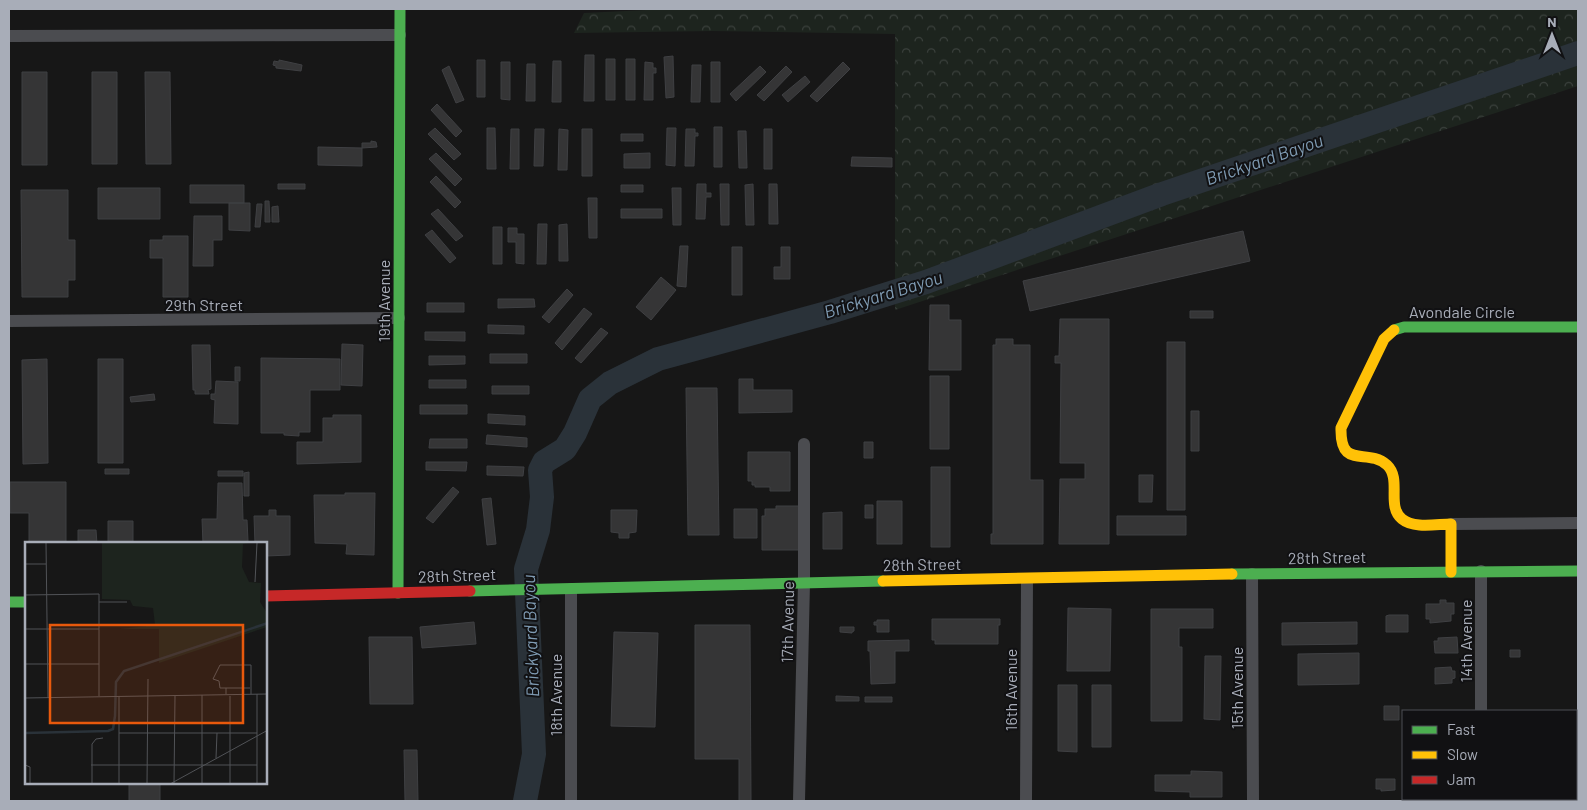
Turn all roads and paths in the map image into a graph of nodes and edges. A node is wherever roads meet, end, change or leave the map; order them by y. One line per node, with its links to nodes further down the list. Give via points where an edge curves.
1 (400, 9): 3 (main road, 19th Avenue)
2 (9, 36): 3 (street)
3 (400, 36): 4 (main road, 19th Avenue)
4 (400, 318): 5 (street, 29th Street); 17 (main road, 19th Avenue)
5 (9, 322)
6 (1578, 327): 8 (main road, Avondale Circle, via 1404,327 1394,330 1384,339 1341,428 1341,443 1352,456 1380,461 1388,466 1394,483 1395,505 1402,518 1416,524)
7 (804, 444): 15 (street, 17th Avenue)
8 (1451, 524): 9 (street, Avondale Circle); 12 (main road)
9 (1578, 524)
10 (1481, 571): 11 (main road, 28th Street); 12 (main road, 28th Street); 21 (street, 14th Avenue)
11 (1578, 571)
12 (1451, 572): 13 (main road, 28th Street)
13 (1252, 574): 14 (main road, 28th Street); 25 (street, 15th Avenue)
14 (1027, 578): 15 (main road, 28th Street); 24 (street, 16th Avenue)
15 (804, 582): 16 (main road, 28th Street); 23 (street, 17th Avenue)
16 (571, 588): 17 (main road, 28th Street); 22 (street, 18th Avenue)
17 (398, 593): 18 (main road, 28th Street)
18 (268, 596)
19 (9, 602): 20 (main road)
20 (25, 602)
21 (1481, 710)
22 (571, 801)
23 (799, 801)
24 (1026, 801)
25 (1253, 801)

